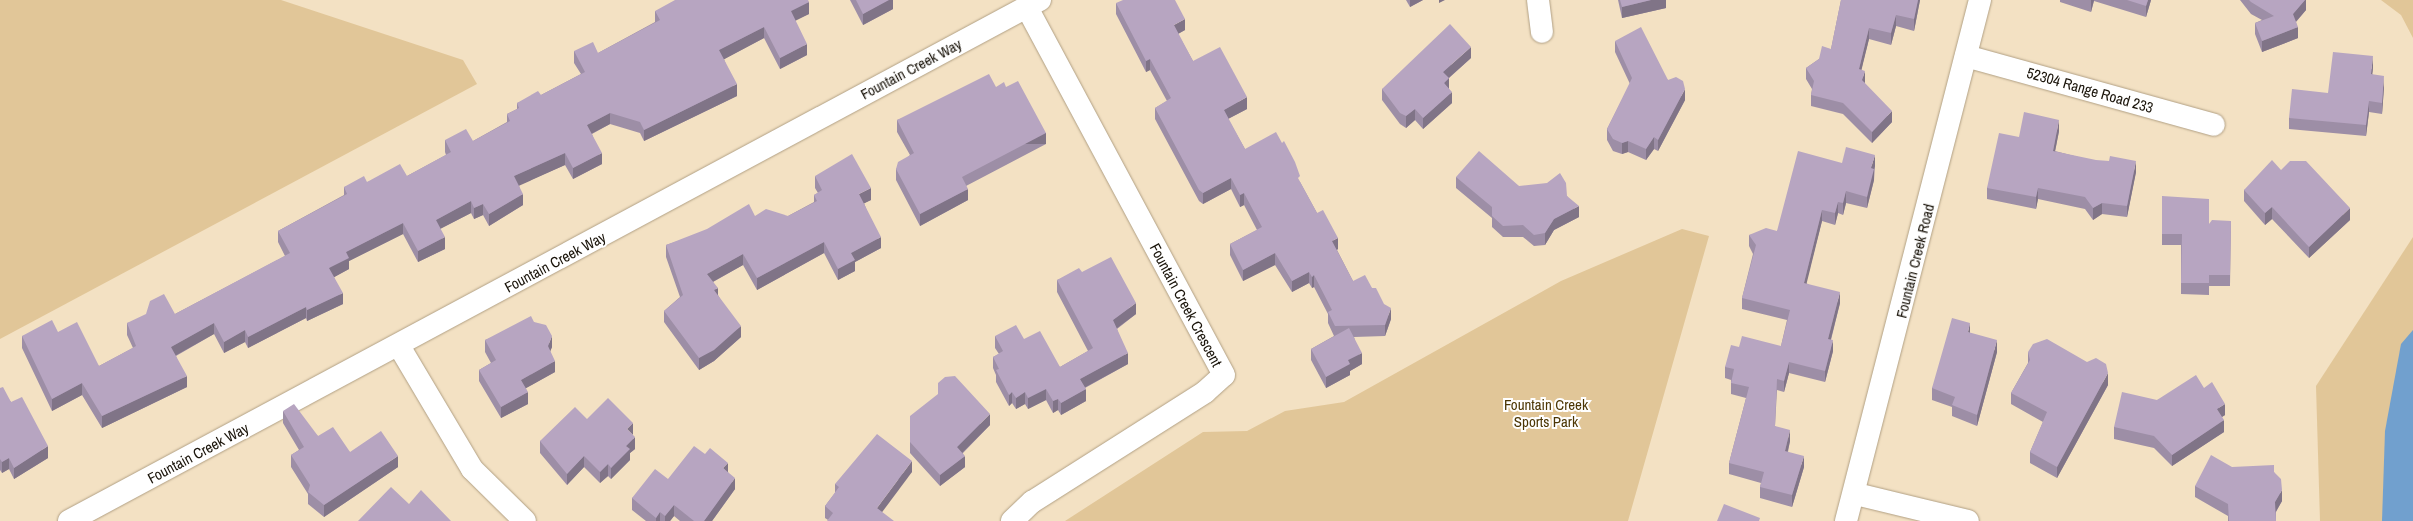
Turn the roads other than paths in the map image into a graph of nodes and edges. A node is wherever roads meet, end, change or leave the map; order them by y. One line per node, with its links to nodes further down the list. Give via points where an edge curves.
1 (1538, 0): 4 (street)
2 (1980, 0): 5 (street, Fountain Creek Road)
3 (1033, 3): 7 (street, Fountain Creek Way); 11 (street, Fountain Creek Crescent, via 1224,375 1205,392 1032,502)
4 (1542, 32)
5 (1966, 56): 6 (street, 52304 Range Road 233); 8 (street, Fountain Creek Road)
6 (2214, 125)
7 (399, 346): 9 (street, Fountain Creek Way); 10 (street, via 472,469)
8 (1856, 494): 12 (street, Fountain Creek Road); 13 (street)
9 (69, 521)
10 (525, 521)
11 (1012, 521)
12 (1846, 521)
13 (1968, 521)

